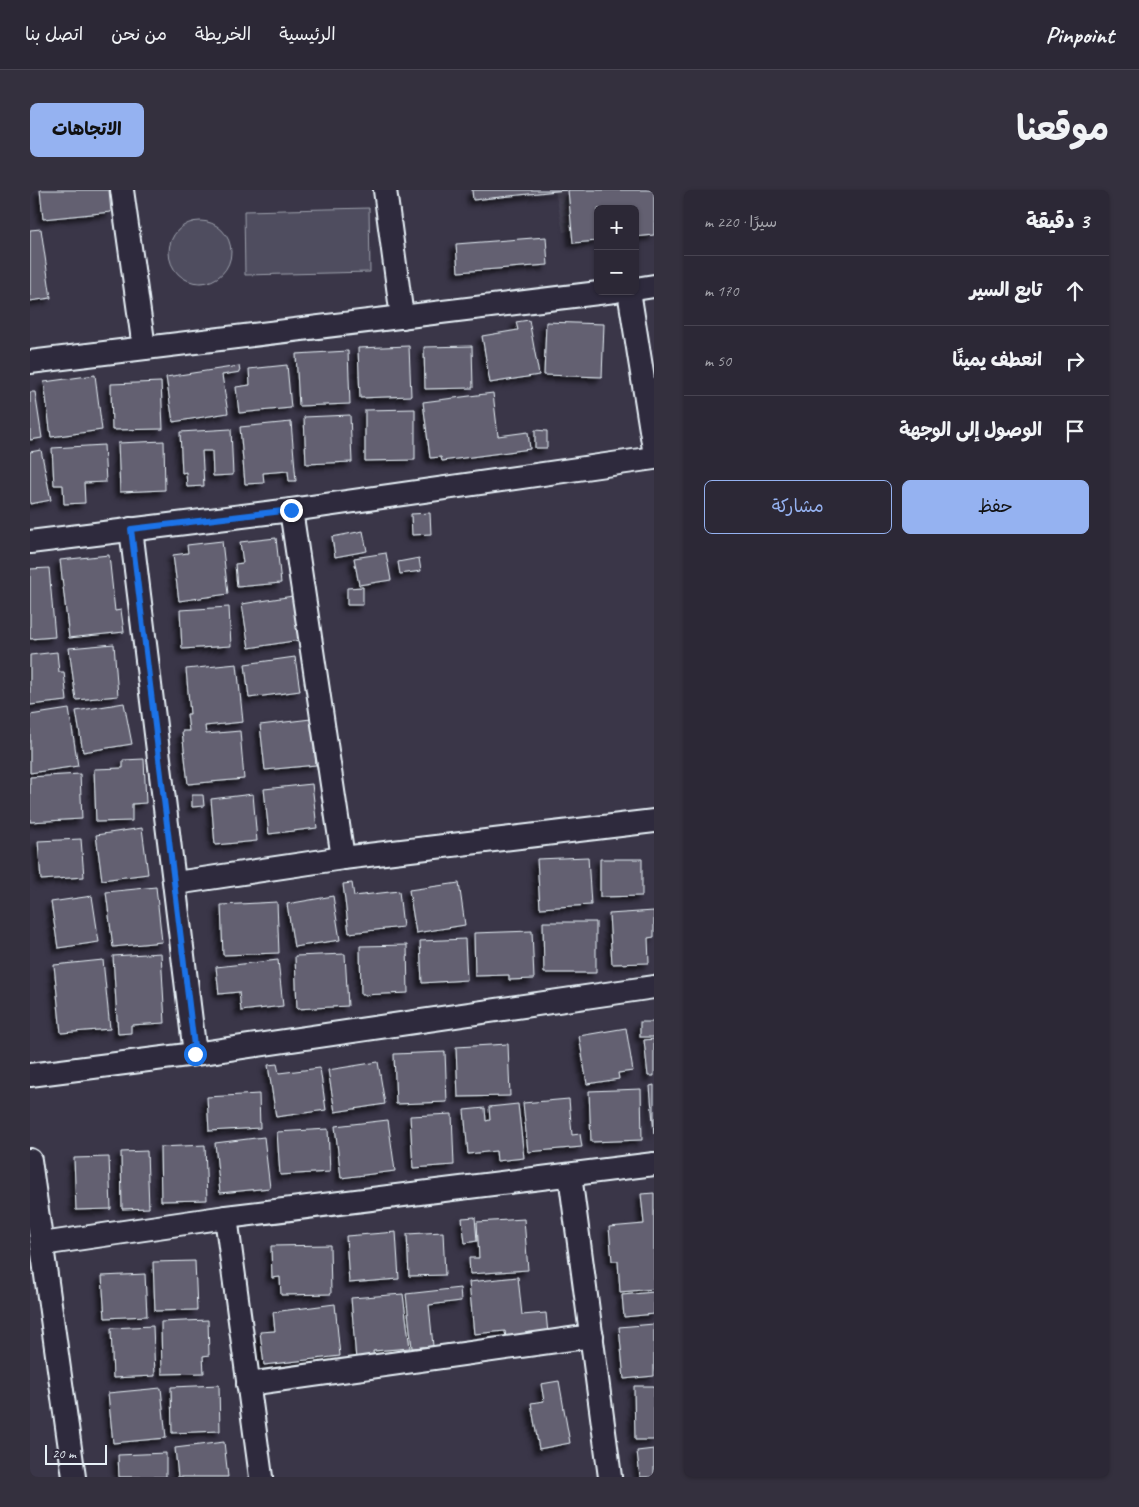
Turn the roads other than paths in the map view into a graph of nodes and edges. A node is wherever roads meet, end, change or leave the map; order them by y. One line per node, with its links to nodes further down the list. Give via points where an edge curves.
1 (122, 190): 8 (street)
2 (385, 190): 7 (street)
3 (654, 286): 4 (street)
4 (639, 288)
5 (594, 294): 7 (street)
6 (630, 295): 10 (street)
7 (402, 317): 8 (street)
8 (144, 348): 9 (street)
9 (30, 362)
10 (654, 449)
11 (654, 458): 12 (street)
12 (291, 510): 13 (street); 16 (street)
13 (131, 529): 14 (street); 17 (street)
14 (30, 542)
15 (654, 821): 16 (street)
16 (343, 858): 17 (street)
17 (176, 883): 19 (street)
18 (654, 987): 19 (street)
19 (195, 1054): 20 (street)
20 (30, 1075)
21 (30, 1160): 25 (street)
22 (654, 1164): 23 (street)
23 (570, 1174): 24 (street); 26 (street)
24 (226, 1217): 25 (street); 27 (street)
25 (42, 1244): 28 (street)
26 (592, 1336): 27 (street); 30 (street)
27 (248, 1384): 29 (street)
28 (74, 1477)
29 (260, 1477)
30 (610, 1477)

